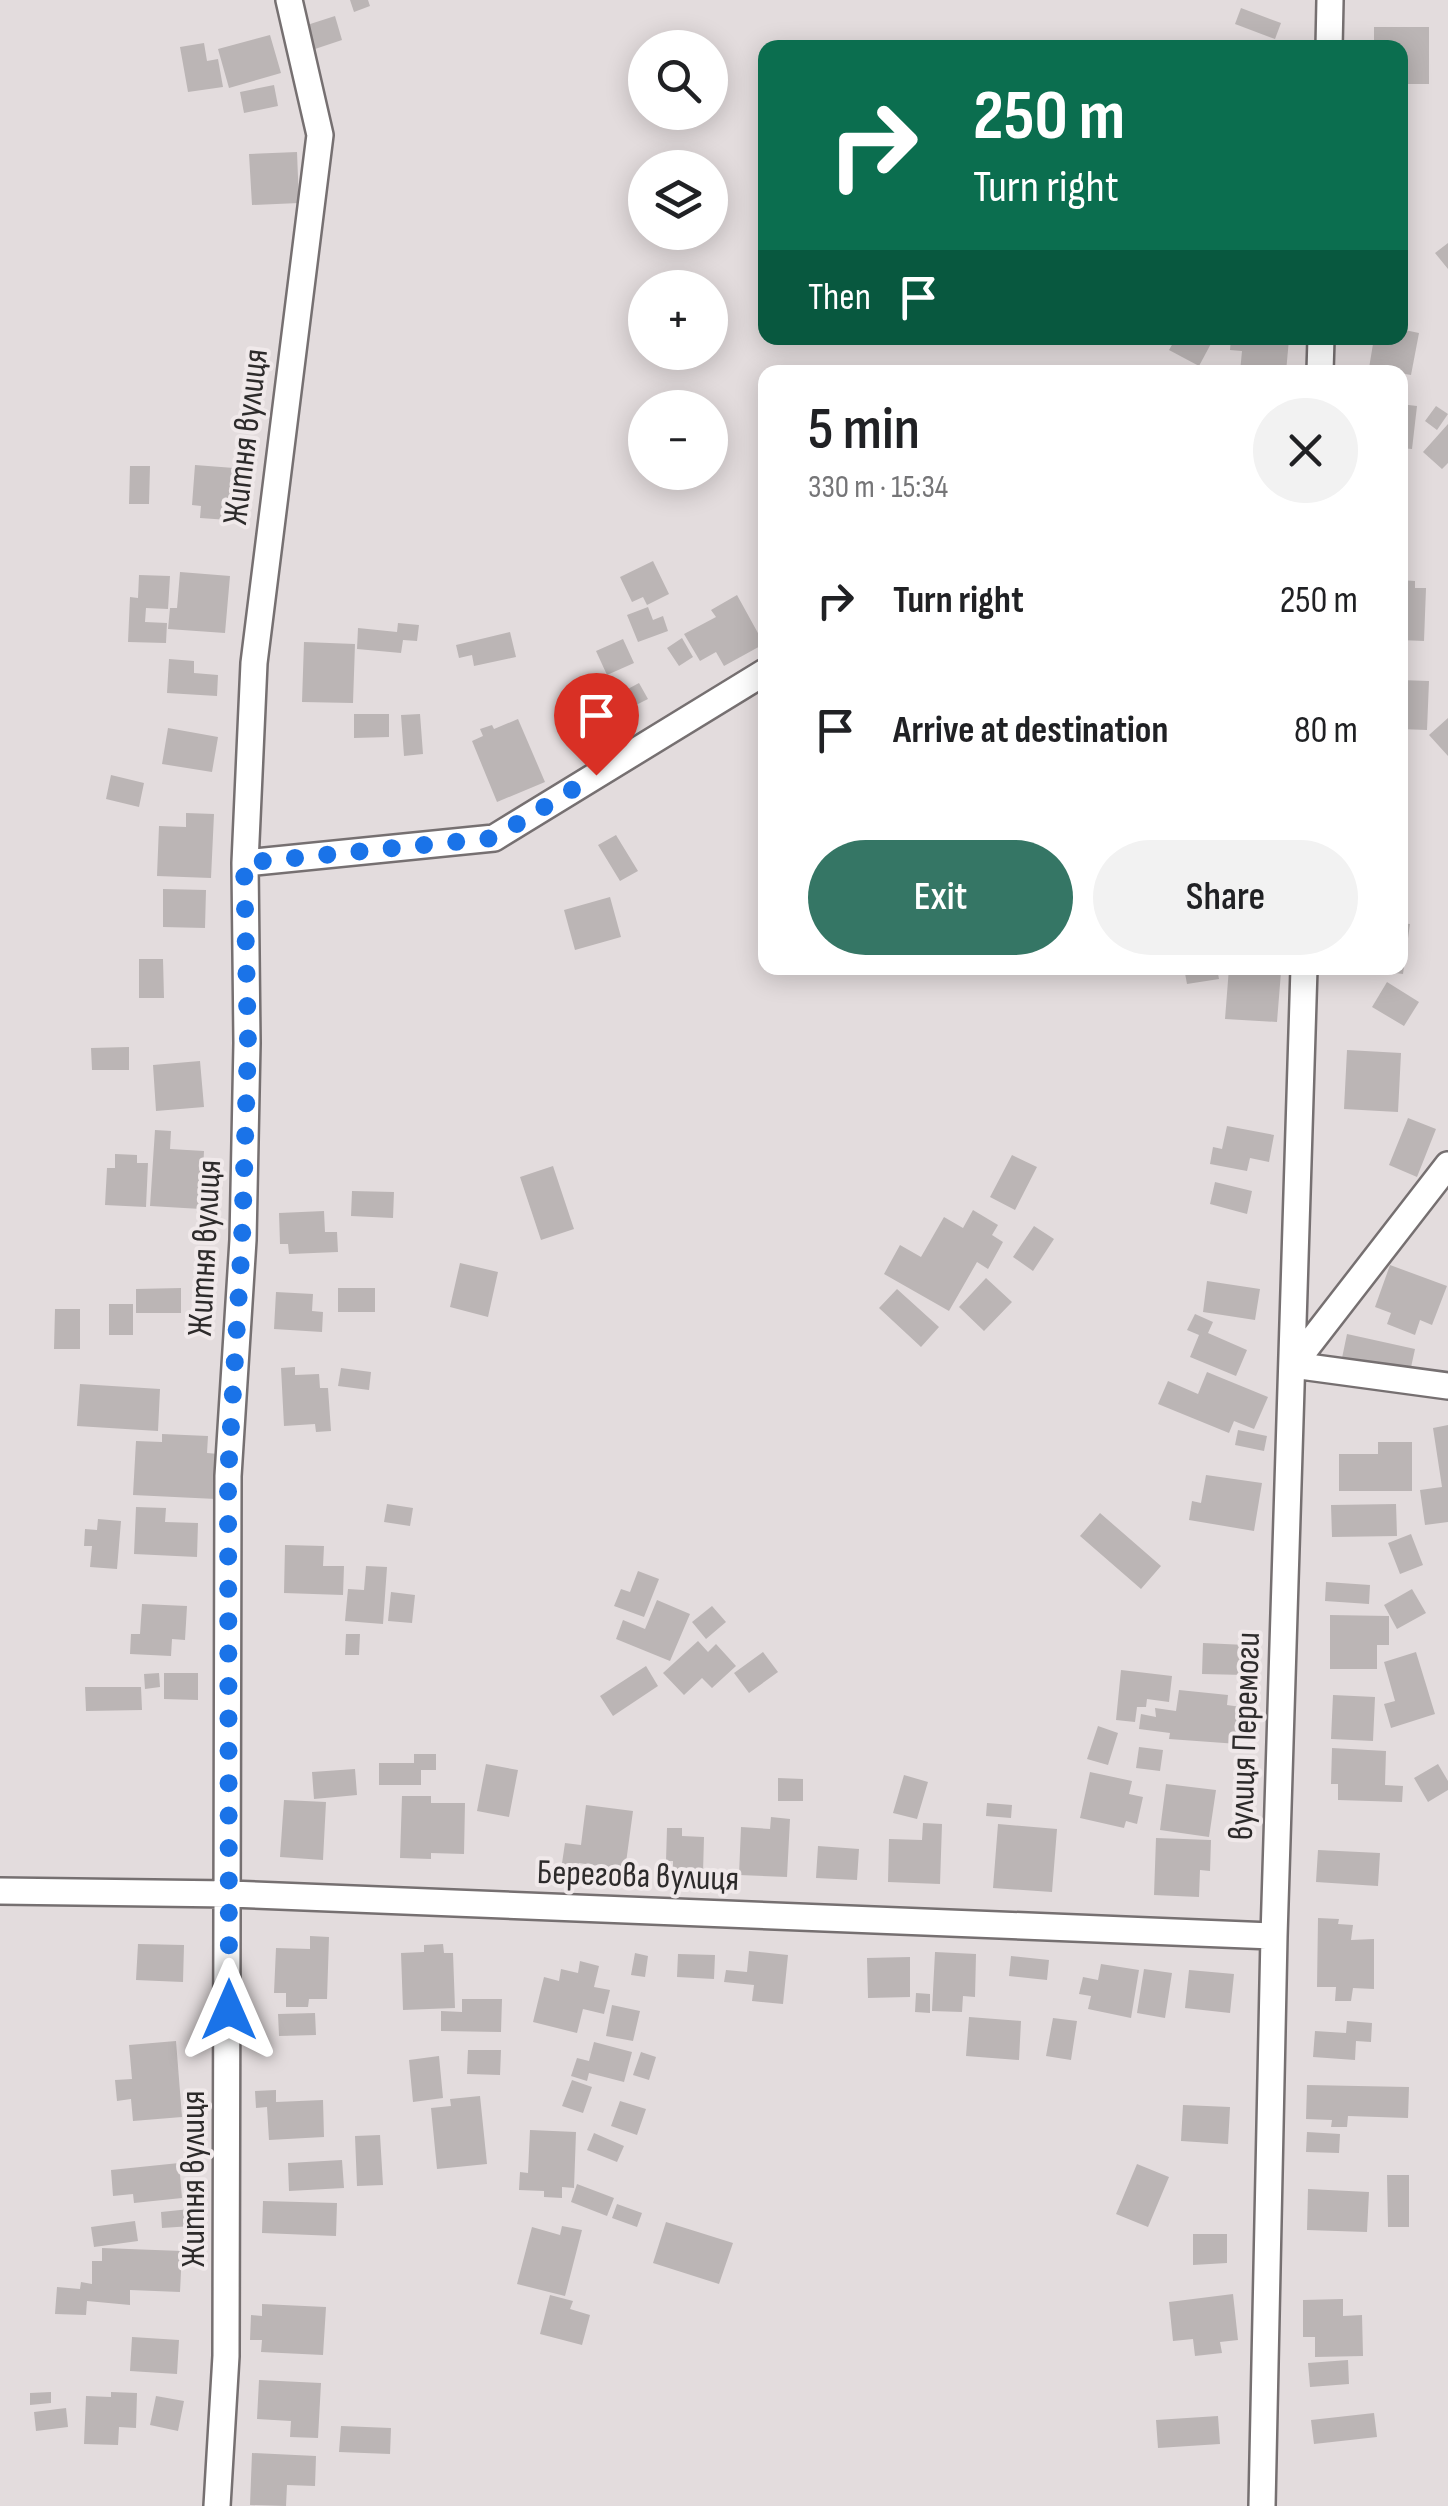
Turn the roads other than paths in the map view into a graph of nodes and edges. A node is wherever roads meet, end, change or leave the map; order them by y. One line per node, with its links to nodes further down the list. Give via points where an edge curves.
1 (289, 0): 5 (street, Житня вулиця, via 320,136 254,663)
2 (1330, 0): 3 (street)
3 (1329, 40)
4 (758, 676): 5 (street, via 494,838)
5 (244, 863): 11 (street, Житня вулиця, via 248,1043 228,1476)
6 (1304, 975): 8 (street, вулиця Перемоги)
7 (1448, 1165): 8 (street)
8 (1293, 1365): 9 (street); 12 (street, вулиця Перемоги)
9 (1448, 1386)
10 (0, 1891): 11 (street, Берегова вулиця)
11 (230, 1894): 12 (street, Берегова вулиця); 13 (street, Житня вулиця, via 226,2356)
12 (1274, 1936): 14 (street, вулиця Перемоги)
13 (217, 2506)
14 (1262, 2506)

